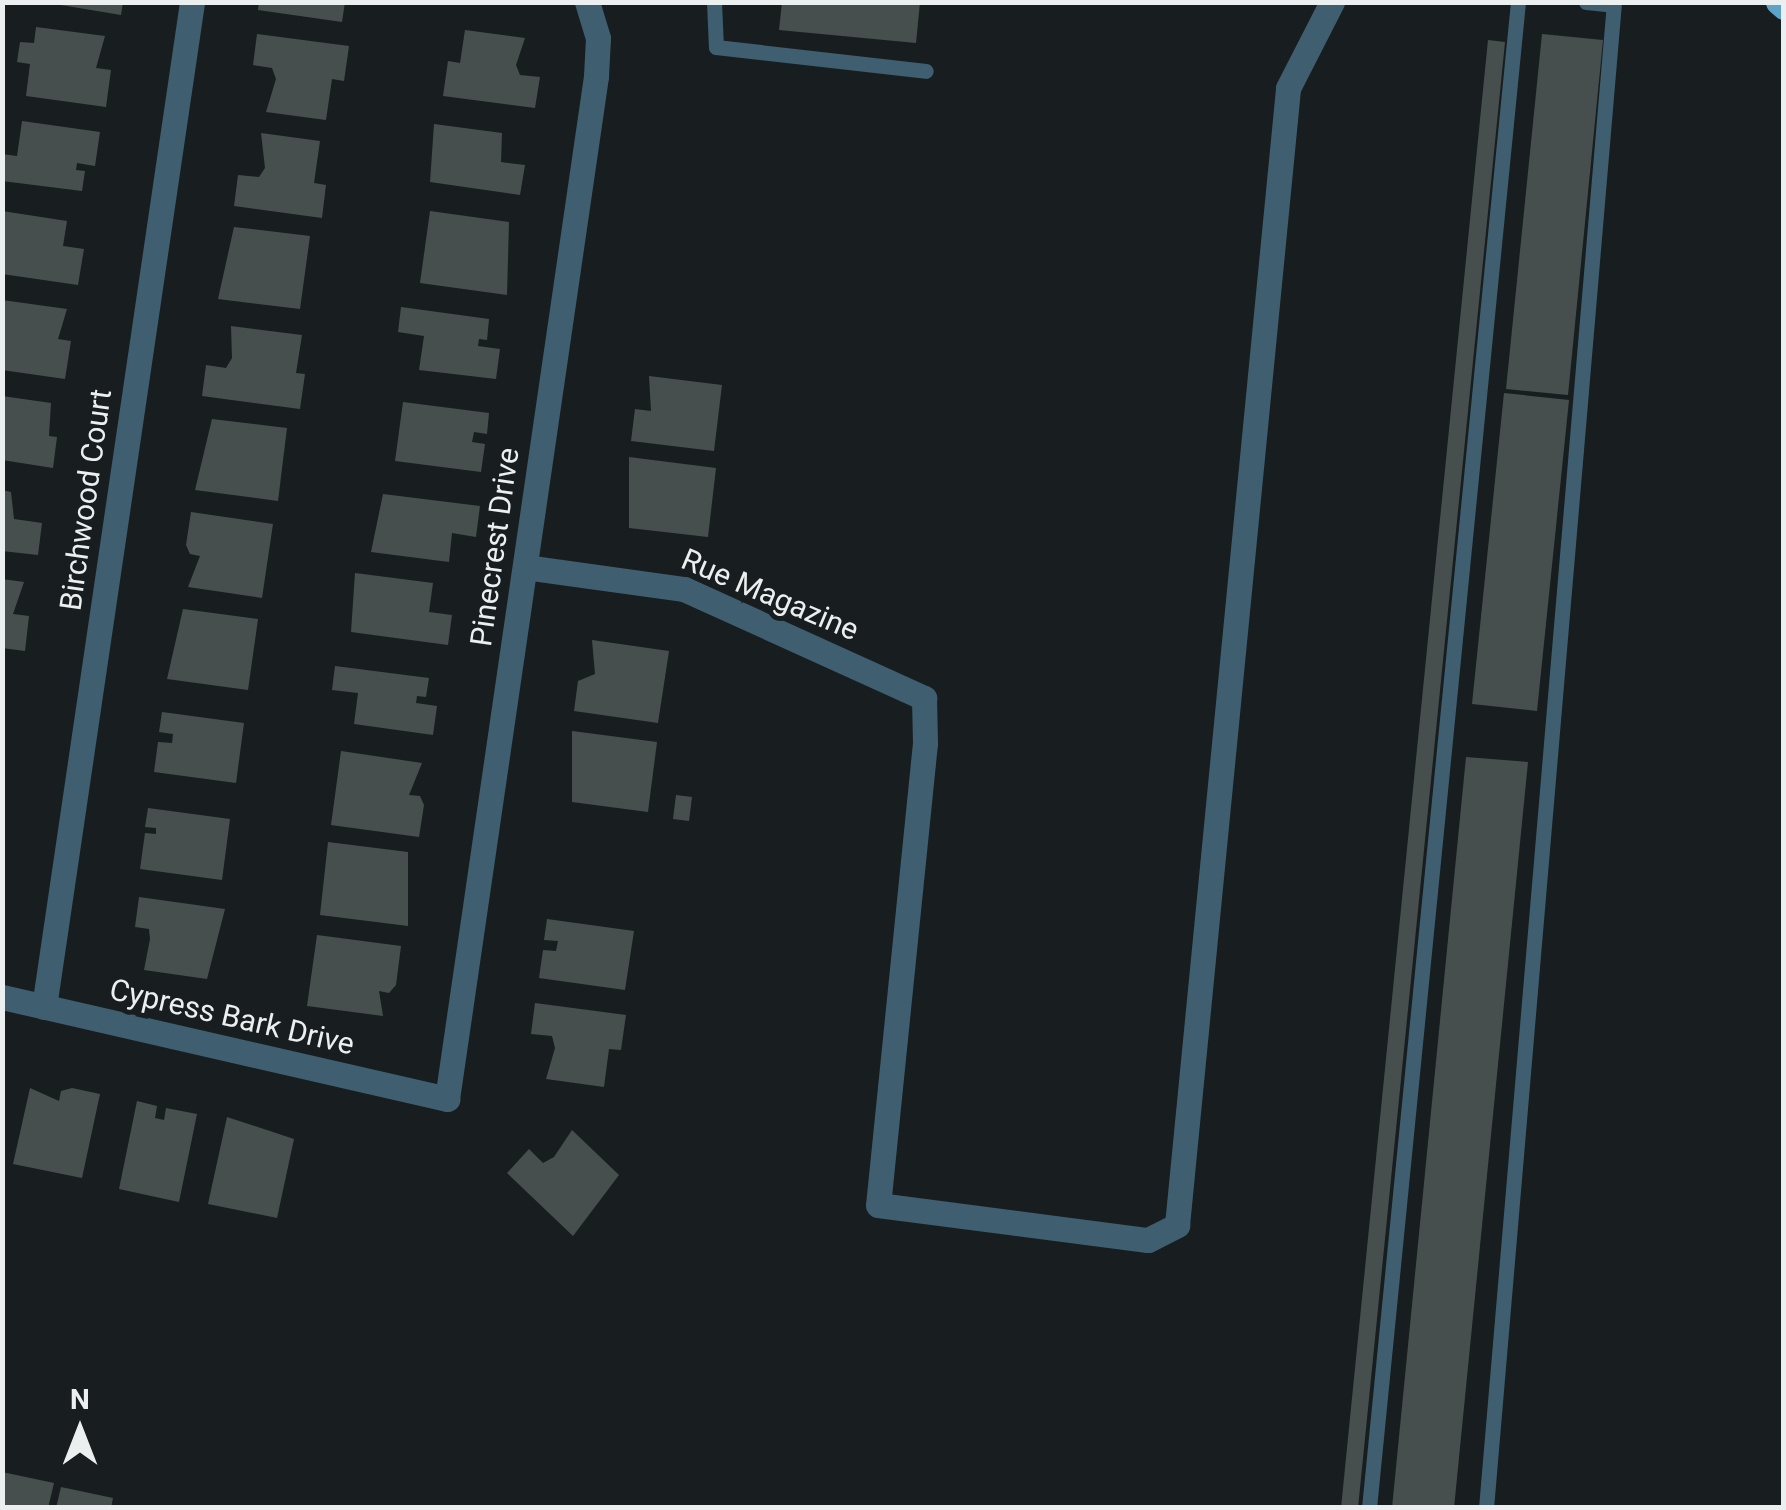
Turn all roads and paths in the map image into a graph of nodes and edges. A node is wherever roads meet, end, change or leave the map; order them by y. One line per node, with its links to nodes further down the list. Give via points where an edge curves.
1 (192, 2): 11 (street, Birchwood Court)
2 (714, 2): 8 (lane, via 716,47)
3 (1332, 2): 9 (street, Rue Magazine, via 1288,88 1177,1225 1148,1240 878,1206 925,744 924,698 684,589)
4 (1518, 2): 13 (lane)
5 (1586, 2): 7 (lane)
6 (588, 4): 9 (street, Pinecrest Drive, via 598,55)
7 (1614, 4): 14 (lane)
8 (926, 71)
9 (524, 566): 12 (street, Pinecrest Drive)
10 (2, 998): 11 (street, Cypress Bark Drive)
11 (44, 1007): 12 (street, Cypress Bark Drive)
12 (447, 1099)
13 (1369, 1508)
14 (1486, 1508)

